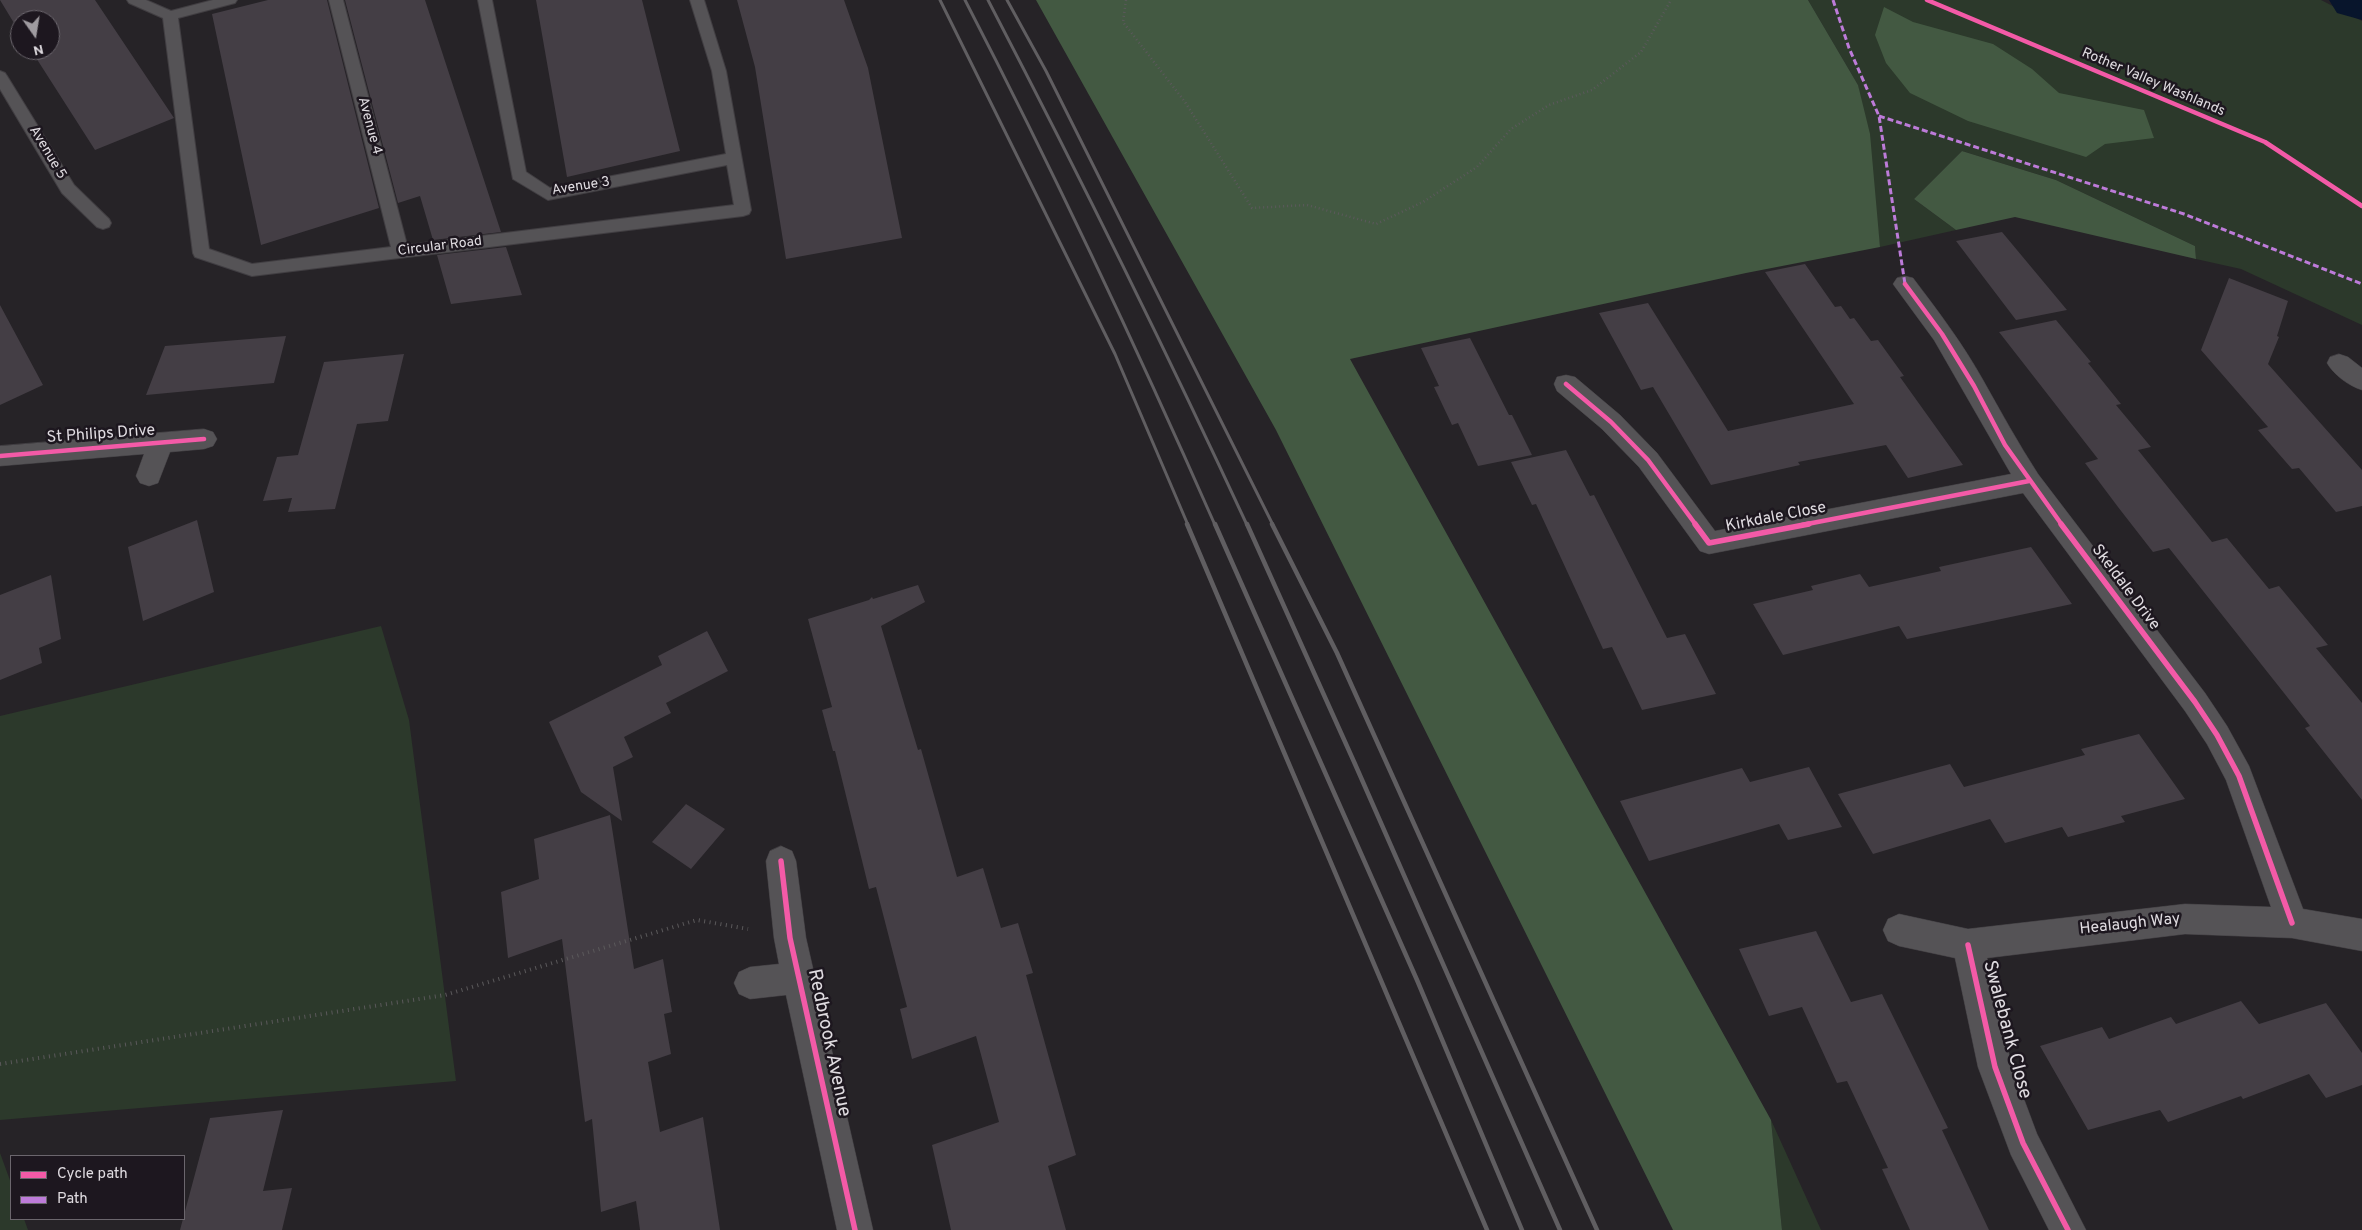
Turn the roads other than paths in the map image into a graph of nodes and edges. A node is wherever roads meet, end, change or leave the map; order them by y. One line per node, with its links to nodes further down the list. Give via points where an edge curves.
1 (134, 0): 6 (lane)
2 (230, 0): 6 (lane)
3 (336, 0): 10 (lane, Avenue 4)
4 (485, 0): 8 (lane, Avenue 3, via 519,174 548,194)
5 (697, 0): 8 (lane, Circular Road, via 719,71)
6 (170, 16): 10 (lane, Circular Road, via 201,253 252,270)
7 (0, 76): 9 (lane, Avenue 5, via 68,189)
8 (734, 158): 10 (lane, Circular Road, via 743,210)
9 (103, 223)
10 (401, 252)
11 (1905, 284): 19 (street, Skeldale Drive, via 1942,334 1974,386 2004,445)
12 (2339, 363): 13 (street)
13 (2362, 381)
14 (1566, 384): 19 (street, Kirkdale Close, via 1611,422 1648,460 1709,543)
15 (204, 439): 16 (street, St Philips Drive)
16 (160, 443): 17 (street, St Philips Drive); 18 (street, St Philips Drive)
17 (0, 456)
18 (149, 476)
19 (2029, 481): 21 (street, Skeldale Drive, via 2217,735 2239,776)
20 (780, 861): 25 (street, Redbrook Avenue)
21 (2292, 923): 23 (street, Healaugh Way); 24 (street, Healaugh Way, via 2185,918)
22 (1899, 930): 24 (street, Healaugh Way)
23 (2362, 934)
24 (1968, 945): 28 (street, Swalebank Close, via 1996,1067 2023,1143)
25 (798, 978): 26 (street, Redbrook Avenue); 27 (street, Redbrook Avenue)
26 (750, 983)
27 (855, 1230)
28 (2068, 1230)

